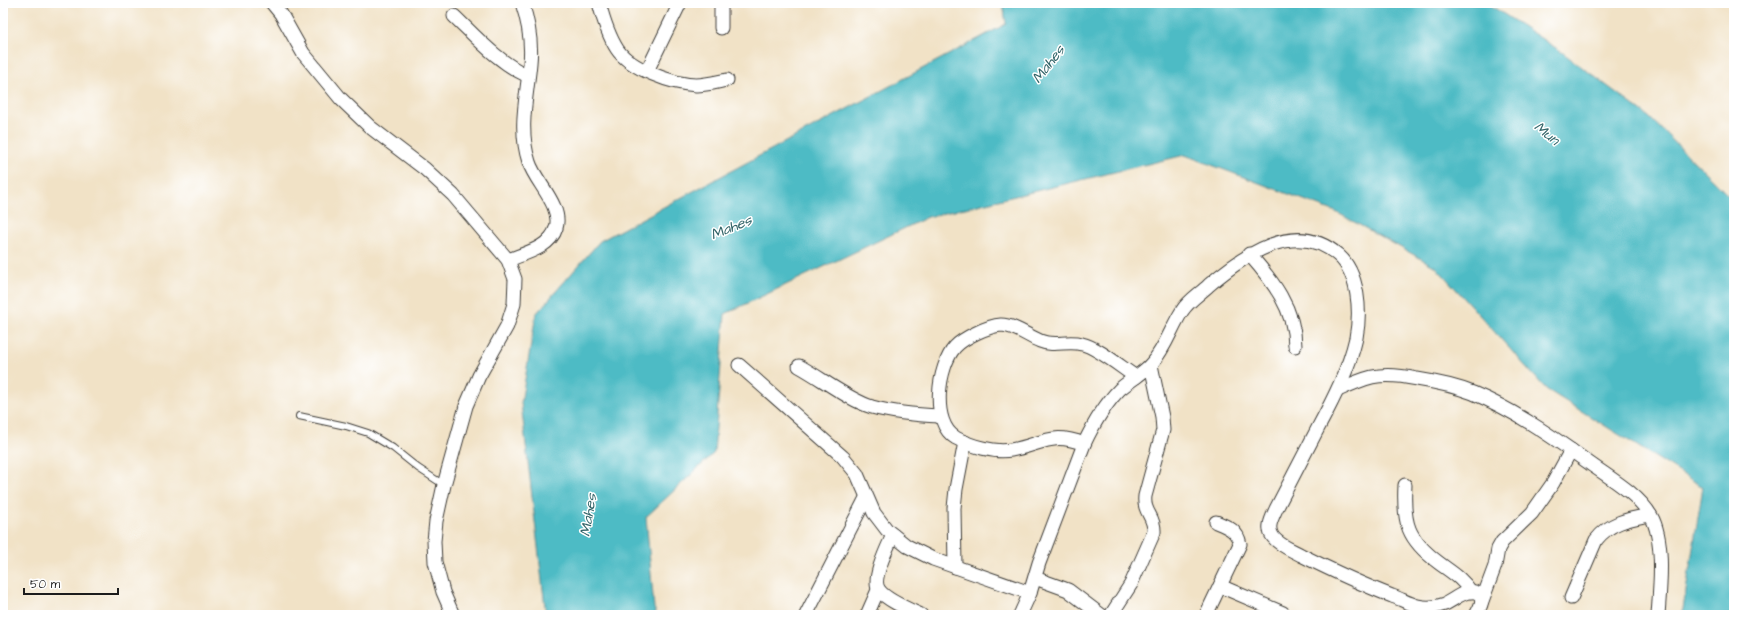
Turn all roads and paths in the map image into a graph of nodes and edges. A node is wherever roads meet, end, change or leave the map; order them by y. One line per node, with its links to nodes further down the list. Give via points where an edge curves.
1 (272, 3): 12 (street, via 303,53 341,99 453,195)
2 (522, 3): 9 (street, via 528,32)
3 (599, 3): 8 (street, via 617,50)
4 (680, 3): 8 (street)
5 (721, 3): 7 (street)
6 (454, 16): 9 (street, via 503,62)
7 (721, 28)
8 (647, 71): 10 (street, via 697,85)
9 (528, 76): 12 (street, via 523,118 524,140 536,178 553,205 557,226 545,244)
10 (727, 80)
11 (1249, 254): 13 (street, via 1269,276 1279,292 1288,311); 15 (street, via 1189,302); 18 (street, via 1284,240 1300,240 1320,244 1342,258 1354,281 1358,316 1356,339)
12 (508, 260): 24 (street, via 515,278 514,304 507,326 468,400)
13 (1295, 346)
14 (739, 365): 26 (street, via 842,458 856,474)
15 (1151, 365): 17 (street); 45 (street, via 1162,421 1161,439 1144,504 1154,525 1154,532 1131,584)
16 (800, 366): 20 (street, via 871,406)
17 (1136, 377): 20 (street, via 1083,344 1049,343 1002,325 982,331 955,346 945,362 941,375); 22 (street, via 1111,399)
18 (1338, 390): 23 (street, via 1372,377 1406,377 1438,383 1473,394 1509,411); 34 (street, via 1270,522 1269,530 1273,537 1280,544 1341,574 1418,606 1434,607)
19 (299, 416): 24 (lane, via 346,426 368,434 394,448)
20 (940, 416): 21 (street, via 944,426 954,437)
21 (965, 442): 22 (street, via 994,450 1010,451 1058,438); 30 (street, via 954,508)
22 (1084, 444): 31 (street)
23 (1571, 450): 27 (street, via 1626,490); 37 (street, via 1553,483 1532,513 1502,542)
24 (444, 485): 39 (street, via 434,541 435,562 443,592)
25 (1405, 485): 34 (street, via 1404,512 1414,538 1430,556 1458,576)
26 (866, 498): 29 (street, via 874,514); 40 (street)
27 (1650, 515): 36 (street, via 1615,524 1602,532 1596,540); 48 (street, via 1656,526 1659,555)
28 (1216, 522): 32 (street, via 1231,529 1240,544)
29 (893, 535): 30 (street, via 907,546); 33 (street, via 878,576)
30 (955, 567): 35 (street)
31 (1035, 578): 35 (street); 44 (street, via 1068,590)
32 (1220, 586): 38 (street); 46 (street)
33 (878, 590): 41 (street); 42 (street)
34 (1471, 592): 37 (street, via 1477,592)
35 (1030, 593): 43 (street)
36 (1571, 598)
37 (1482, 602): 47 (street)
38 (1283, 613)
39 (453, 615)
40 (806, 615)
41 (867, 615)
42 (921, 615)
43 (1020, 615)
44 (1101, 615)
45 (1111, 615)
46 (1206, 615)
47 (1476, 615)
48 (1658, 615)

